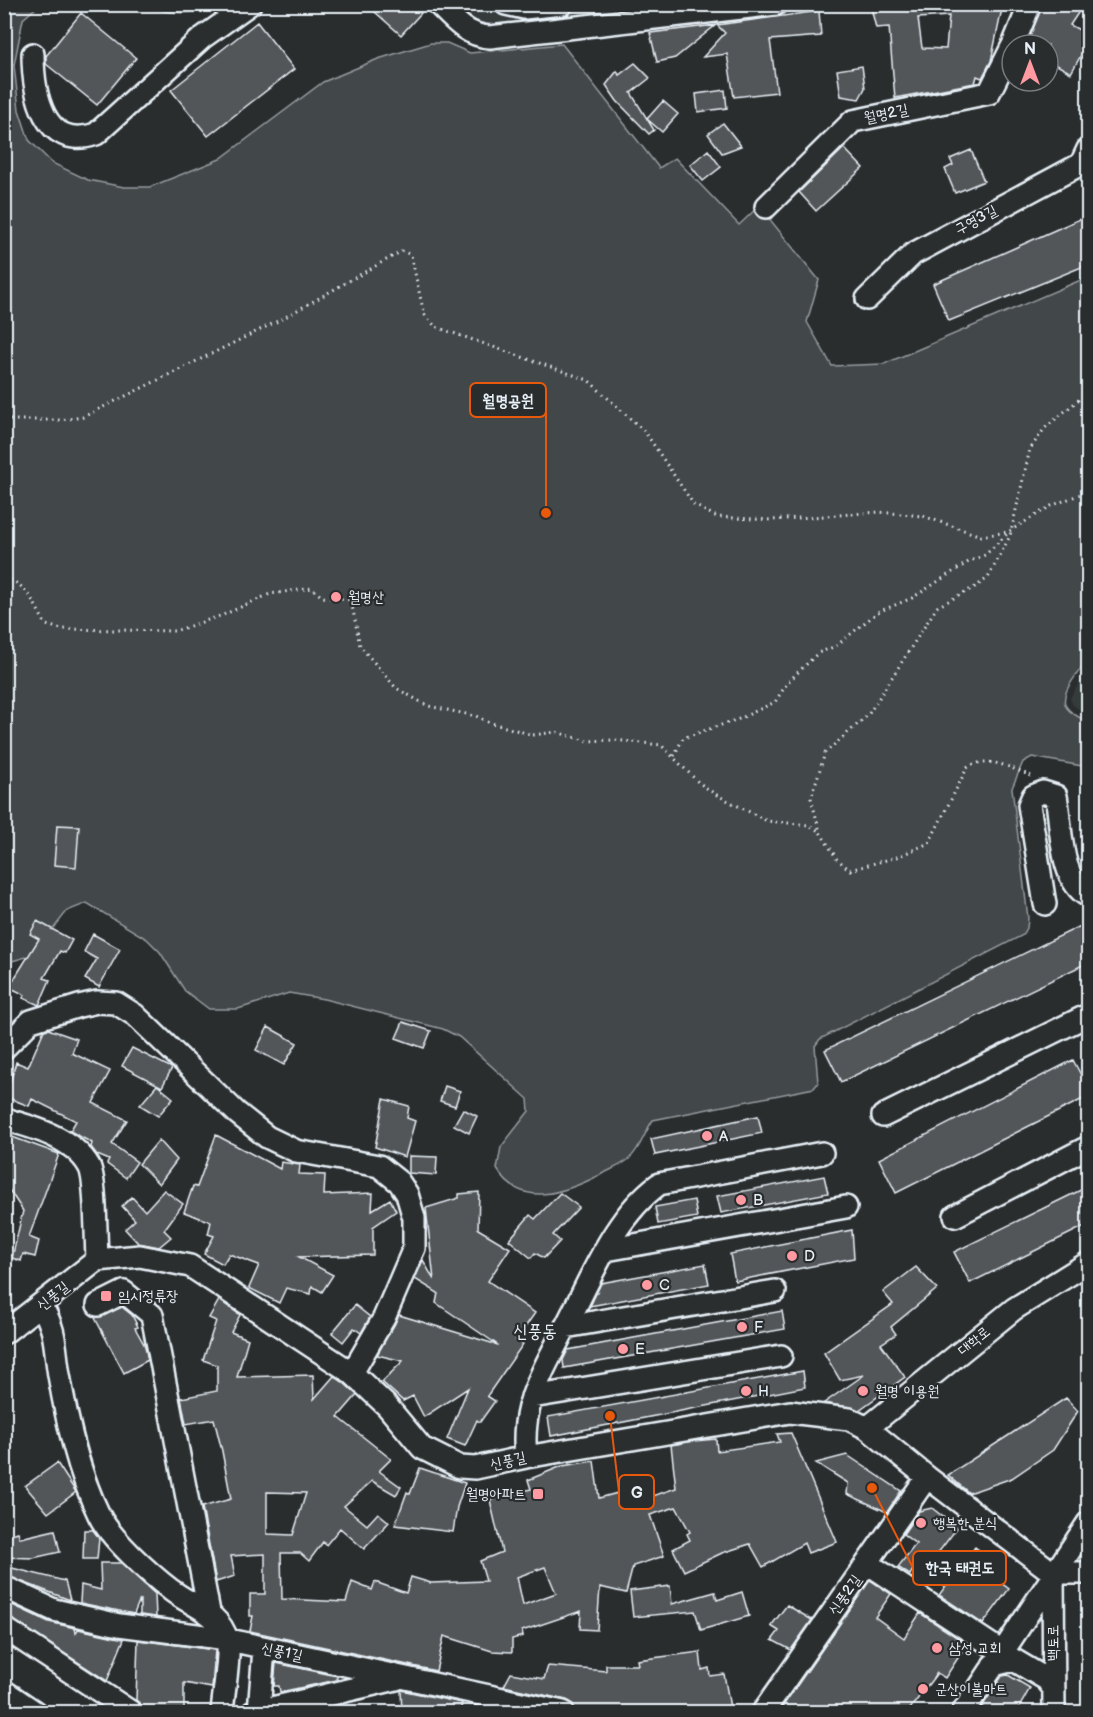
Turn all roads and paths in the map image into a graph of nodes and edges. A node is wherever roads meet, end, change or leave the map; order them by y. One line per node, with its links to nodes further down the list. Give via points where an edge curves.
1 (250, 4): 9 (street, via 202,38 96,134 87,137 63,134 50,125 39,104)
2 (438, 4): 7 (street, via 465,30 481,37)
3 (506, 4): 4 (street, via 524,8)
4 (562, 4)
5 (776, 4): 7 (street)
6 (1030, 4): 8 (street, 월명2길)
7 (611, 14)
8 (1018, 33)
9 (33, 54)
10 (1000, 71): 12 (street, 월명2길, via 989,93 853,121)
11 (1089, 149): 13 (street, 구영3길, via 1081,164 913,254)
12 (766, 207)
13 (867, 299)
14 (1089, 392): 17 (path, via 1045,428 1030,449)
15 (4, 420): 17 (path, via 83,417 279,320 402,251 411,255 424,314 436,327 588,380 645,432 694,505 717,517 771,520 879,512 924,516 981,536)
16 (1089, 490): 17 (path)
17 (1011, 530): 19 (path, via 985,555 912,598 878,612 836,646 818,653 788,682 775,702 739,720 683,738); 21 (path, via 988,578 937,607 868,715 825,753 812,798)
18 (4, 579): 19 (path, via 12,580 32,597 46,625 61,629 175,631 270,594 312,588 322,597 351,600 360,646 396,688 428,706 476,716 533,735 556,732 587,741 661,745)
19 (674, 756): 21 (path, via 698,782 736,805 767,821 809,825)
20 (1033, 776): 21 (path, via 994,763 975,762 967,768 929,843 850,870 837,859)
21 (820, 832)
22 (1065, 849): 23 (street); 23 (street, via 1056,796 1037,793 1029,801); 24 (street, via 1073,883)
23 (1037, 854): 25 (street)
24 (1089, 896)
25 (1045, 904)
26 (1089, 1015): 28 (street)
27 (4, 1048): 43 (street, via 31,1021 97,1002 116,1004 135,1015 267,1137 296,1150 379,1166 399,1182 408,1194 414,1218 414,1248 384,1318)
28 (883, 1116)
29 (4, 1119): 35 (street, via 40,1129 80,1154 91,1167)
30 (1089, 1147): 33 (street)
31 (822, 1153): 34 (street, via 659,1184 632,1212)
32 (846, 1207): 34 (street)
33 (956, 1216)
34 (606, 1250): 40 (street)
35 (97, 1260): 38 (street, 신풍길); 43 (street, 신풍길, via 140,1257 190,1266)
36 (1089, 1263): 45 (street, 대학로, via 1014,1309)
37 (775, 1291): 40 (street)
38 (41, 1305): 41 (street, 신풍길); 53 (street, via 53,1324 66,1410 99,1516 132,1555 171,1590)
39 (98, 1305): 53 (street, via 123,1292 152,1315)
40 (565, 1327): 44 (street)
41 (4, 1333)
42 (781, 1356): 44 (street)
43 (352, 1373): 46 (street, 신풍길, via 387,1406 422,1448 460,1467 475,1468)
44 (532, 1397): 46 (street, via 525,1427)
45 (867, 1428): 46 (street, 신풍길, via 849,1419 790,1412); 47 (street, 신풍길)
46 (526, 1456)
47 (927, 1477): 49 (street, 신풍2길); 50 (street, 신풍길)
48 (1089, 1522): 50 (street)
49 (867, 1563): 57 (street); 67 (street, 신풍2길)
50 (1053, 1573): 51 (street); 57 (street); 59 (street, 백토로)
51 (1089, 1573)
52 (4, 1587): 55 (street, 신풍1길, via 54,1610 119,1625)
53 (209, 1612): 55 (street)
54 (4, 1628): 64 (street)
55 (228, 1640): 56 (street, 신풍1길); 65 (street)
56 (264, 1649): 58 (street, 신풍1길); 62 (street)
57 (998, 1658): 59 (street, via 1014,1660 1046,1679); 68 (street)
58 (401, 1678): 61 (street, 신풍1길); 62 (street)
59 (1054, 1689): 69 (street, 백토로)
60 (4, 1691): 63 (street)
61 (482, 1705): 66 (street, 신풍1길)
62 (256, 1712)
63 (35, 1713)
64 (131, 1713)
65 (222, 1713)
66 (562, 1713)
67 (763, 1713)
68 (963, 1713)
69 (1054, 1713)

